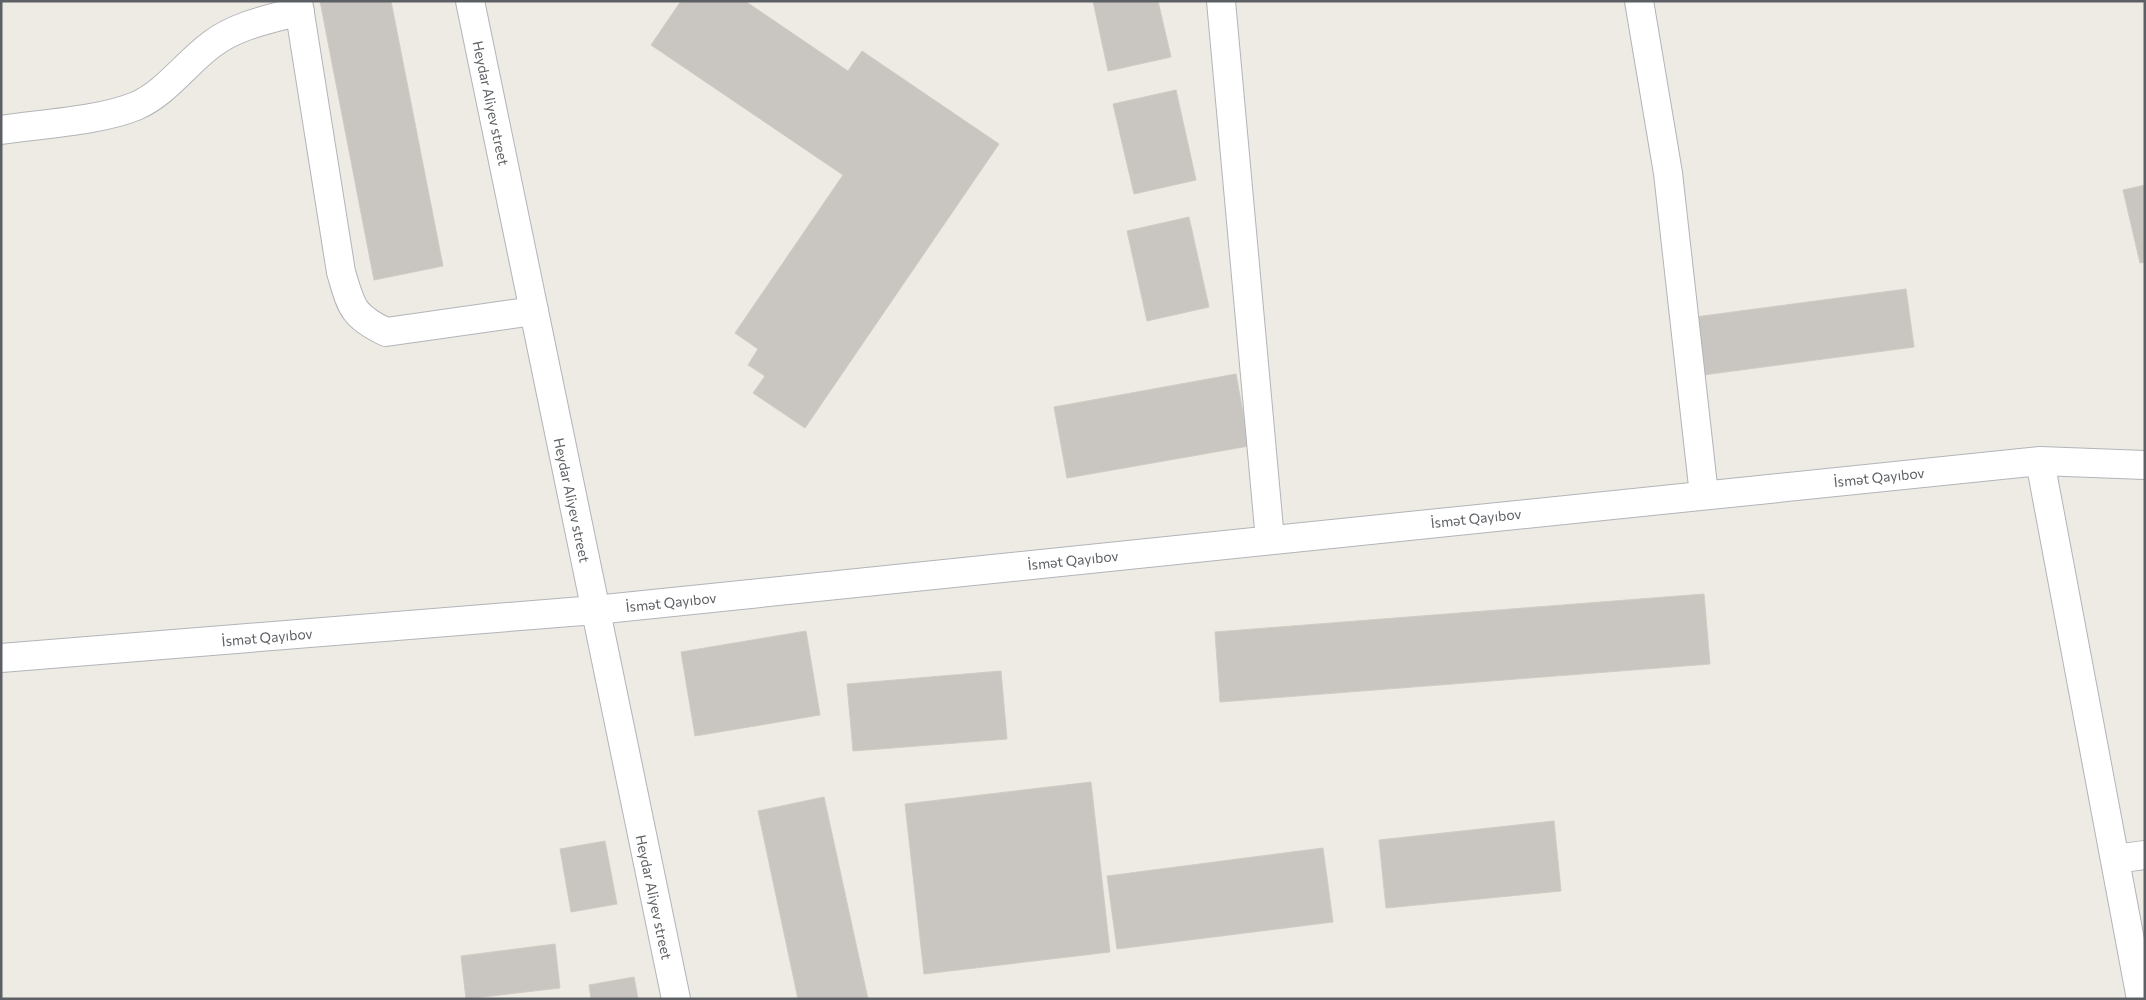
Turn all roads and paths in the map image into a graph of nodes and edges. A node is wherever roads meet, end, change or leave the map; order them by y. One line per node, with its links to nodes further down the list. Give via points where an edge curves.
1 (470, 1): 6 (street, Heydar Aliyev street)
2 (1221, 1): 10 (street)
3 (1639, 1): 9 (street, via 1668,173)
4 (299, 6): 5 (street, via 230,33 212,44 138,105 116,113); 6 (street, via 341,272 353,309 365,322 386,332)
5 (1, 130)
6 (534, 311): 11 (street, Heydar Aliyev street)
7 (2040, 461): 8 (street, İsmət Qayıbov); 9 (street, İsmət Qayıbov); 14 (street)
8 (2145, 466)
9 (1704, 495): 10 (street, İsmət Qayıbov)
10 (1270, 540): 11 (street, İsmət Qayıbov)
11 (595, 610): 12 (street, İsmət Qayıbov); 15 (street, Heydar Aliyev street)
12 (1, 658)
13 (2145, 855): 14 (street)
14 (2115, 859): 16 (street)
15 (676, 999)
16 (2140, 999)

